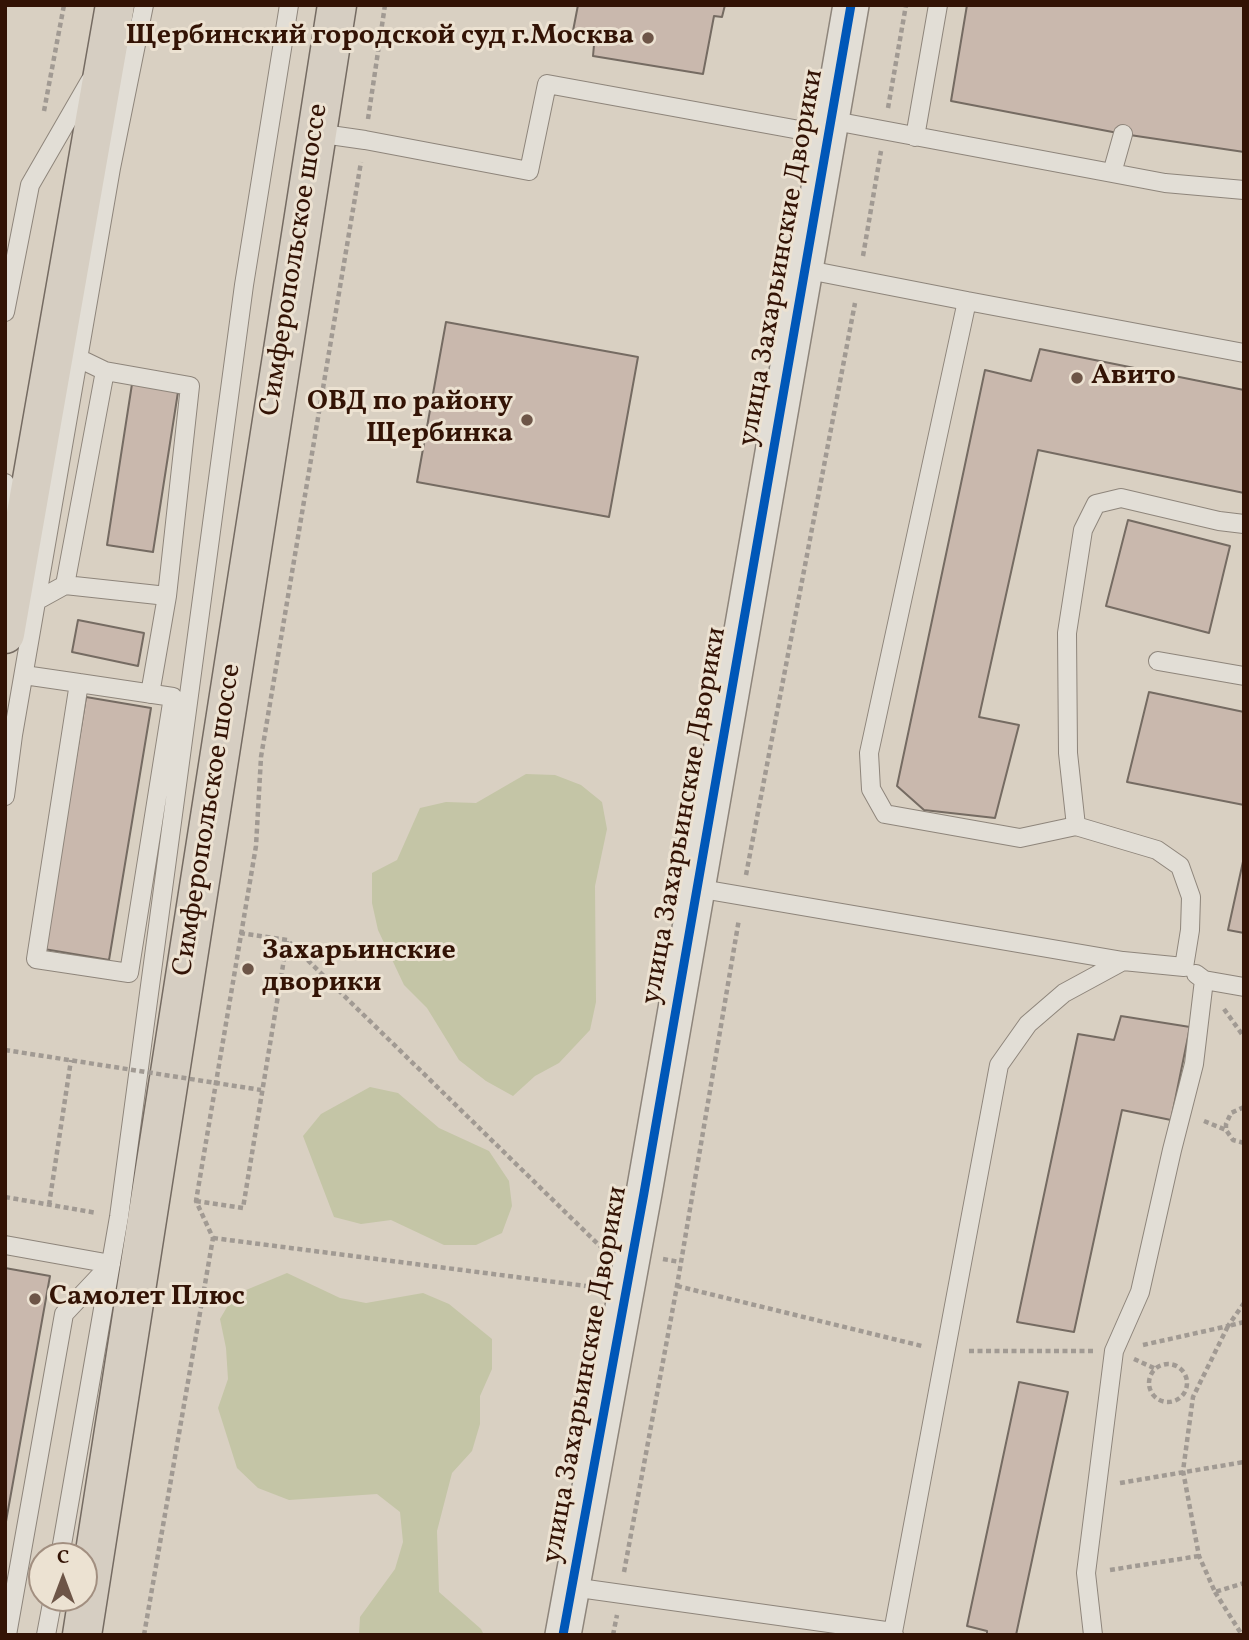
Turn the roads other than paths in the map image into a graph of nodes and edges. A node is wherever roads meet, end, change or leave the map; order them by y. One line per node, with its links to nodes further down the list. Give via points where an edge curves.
1 (115, 5): 7 (main road)
2 (144, 5): 18 (lane)
3 (289, 5): 39 (lane, via 244,285)
4 (337, 5): 9 (main road, Симферопольское шоссе)
5 (850, 5): 8 (street, улица Захарьинские Дворики)
6 (938, 5): 11 (lane)
7 (106, 54): 16 (lane, via 30,185); 23 (main road)
8 (828, 127): 9 (lane, via 547,84 529,171); 11 (lane); 14 (street, улица Захарьинские Дворики)
9 (316, 133): 46 (main road, Симферопольское шоссе)
10 (1123, 134): 12 (lane)
11 (915, 137): 12 (lane)
12 (1112, 173): 13 (lane)
13 (1244, 190)
14 (803, 269): 15 (lane); 33 (street, улица Захарьинские Дворики)
15 (967, 301): 17 (lane); 32 (lane, via 869,753 872,789 885,814 1020,838)
16 (5, 312)
17 (1244, 353)
18 (78, 358): 19 (lane); 23 (lane)
19 (105, 371): 22 (lane); 24 (lane, via 190,386)
20 (5, 483): 23 (lane)
21 (1244, 524): 32 (lane, via 1121,498 1096,503 1083,530 1067,633 1068,753)
22 (65, 585): 23 (lane); 24 (lane)
23 (26, 587): 25 (main road); 27 (lane)
24 (167, 596): 30 (lane)
25 (5, 634)
26 (1158, 661): 28 (lane)
27 (24, 674): 29 (lane); 31 (lane)
28 (1244, 676)
29 (79, 683): 30 (lane); 30 (lane, via 36,958 129,973 173,697)
30 (150, 694)
31 (5, 796)
32 (1076, 826): 35 (lane, via 1157,850 1180,866 1191,897)
33 (696, 888): 34 (lane); 41 (street, улица Захарьинские Дворики)
34 (1123, 961): 35 (lane); 43 (lane, via 1064,993 1028,1024 999,1065)
35 (1184, 967): 36 (lane)
36 (1204, 980): 37 (lane); 48 (lane, via 1194,1065 1140,1292 1114,1351 1086,1573)
37 (1244, 987)
38 (5, 1245): 39 (lane)
39 (111, 1264): 40 (lane); 44 (lane, via 64,1314)
40 (62, 1542)
41 (572, 1587): 43 (lane); 47 (street, улица Захарьинские Дворики)
42 (50, 1612): 45 (lane)
43 (893, 1634)
44 (7, 1635)
45 (46, 1635)
46 (82, 1635)
47 (563, 1635)
48 (1093, 1635)

